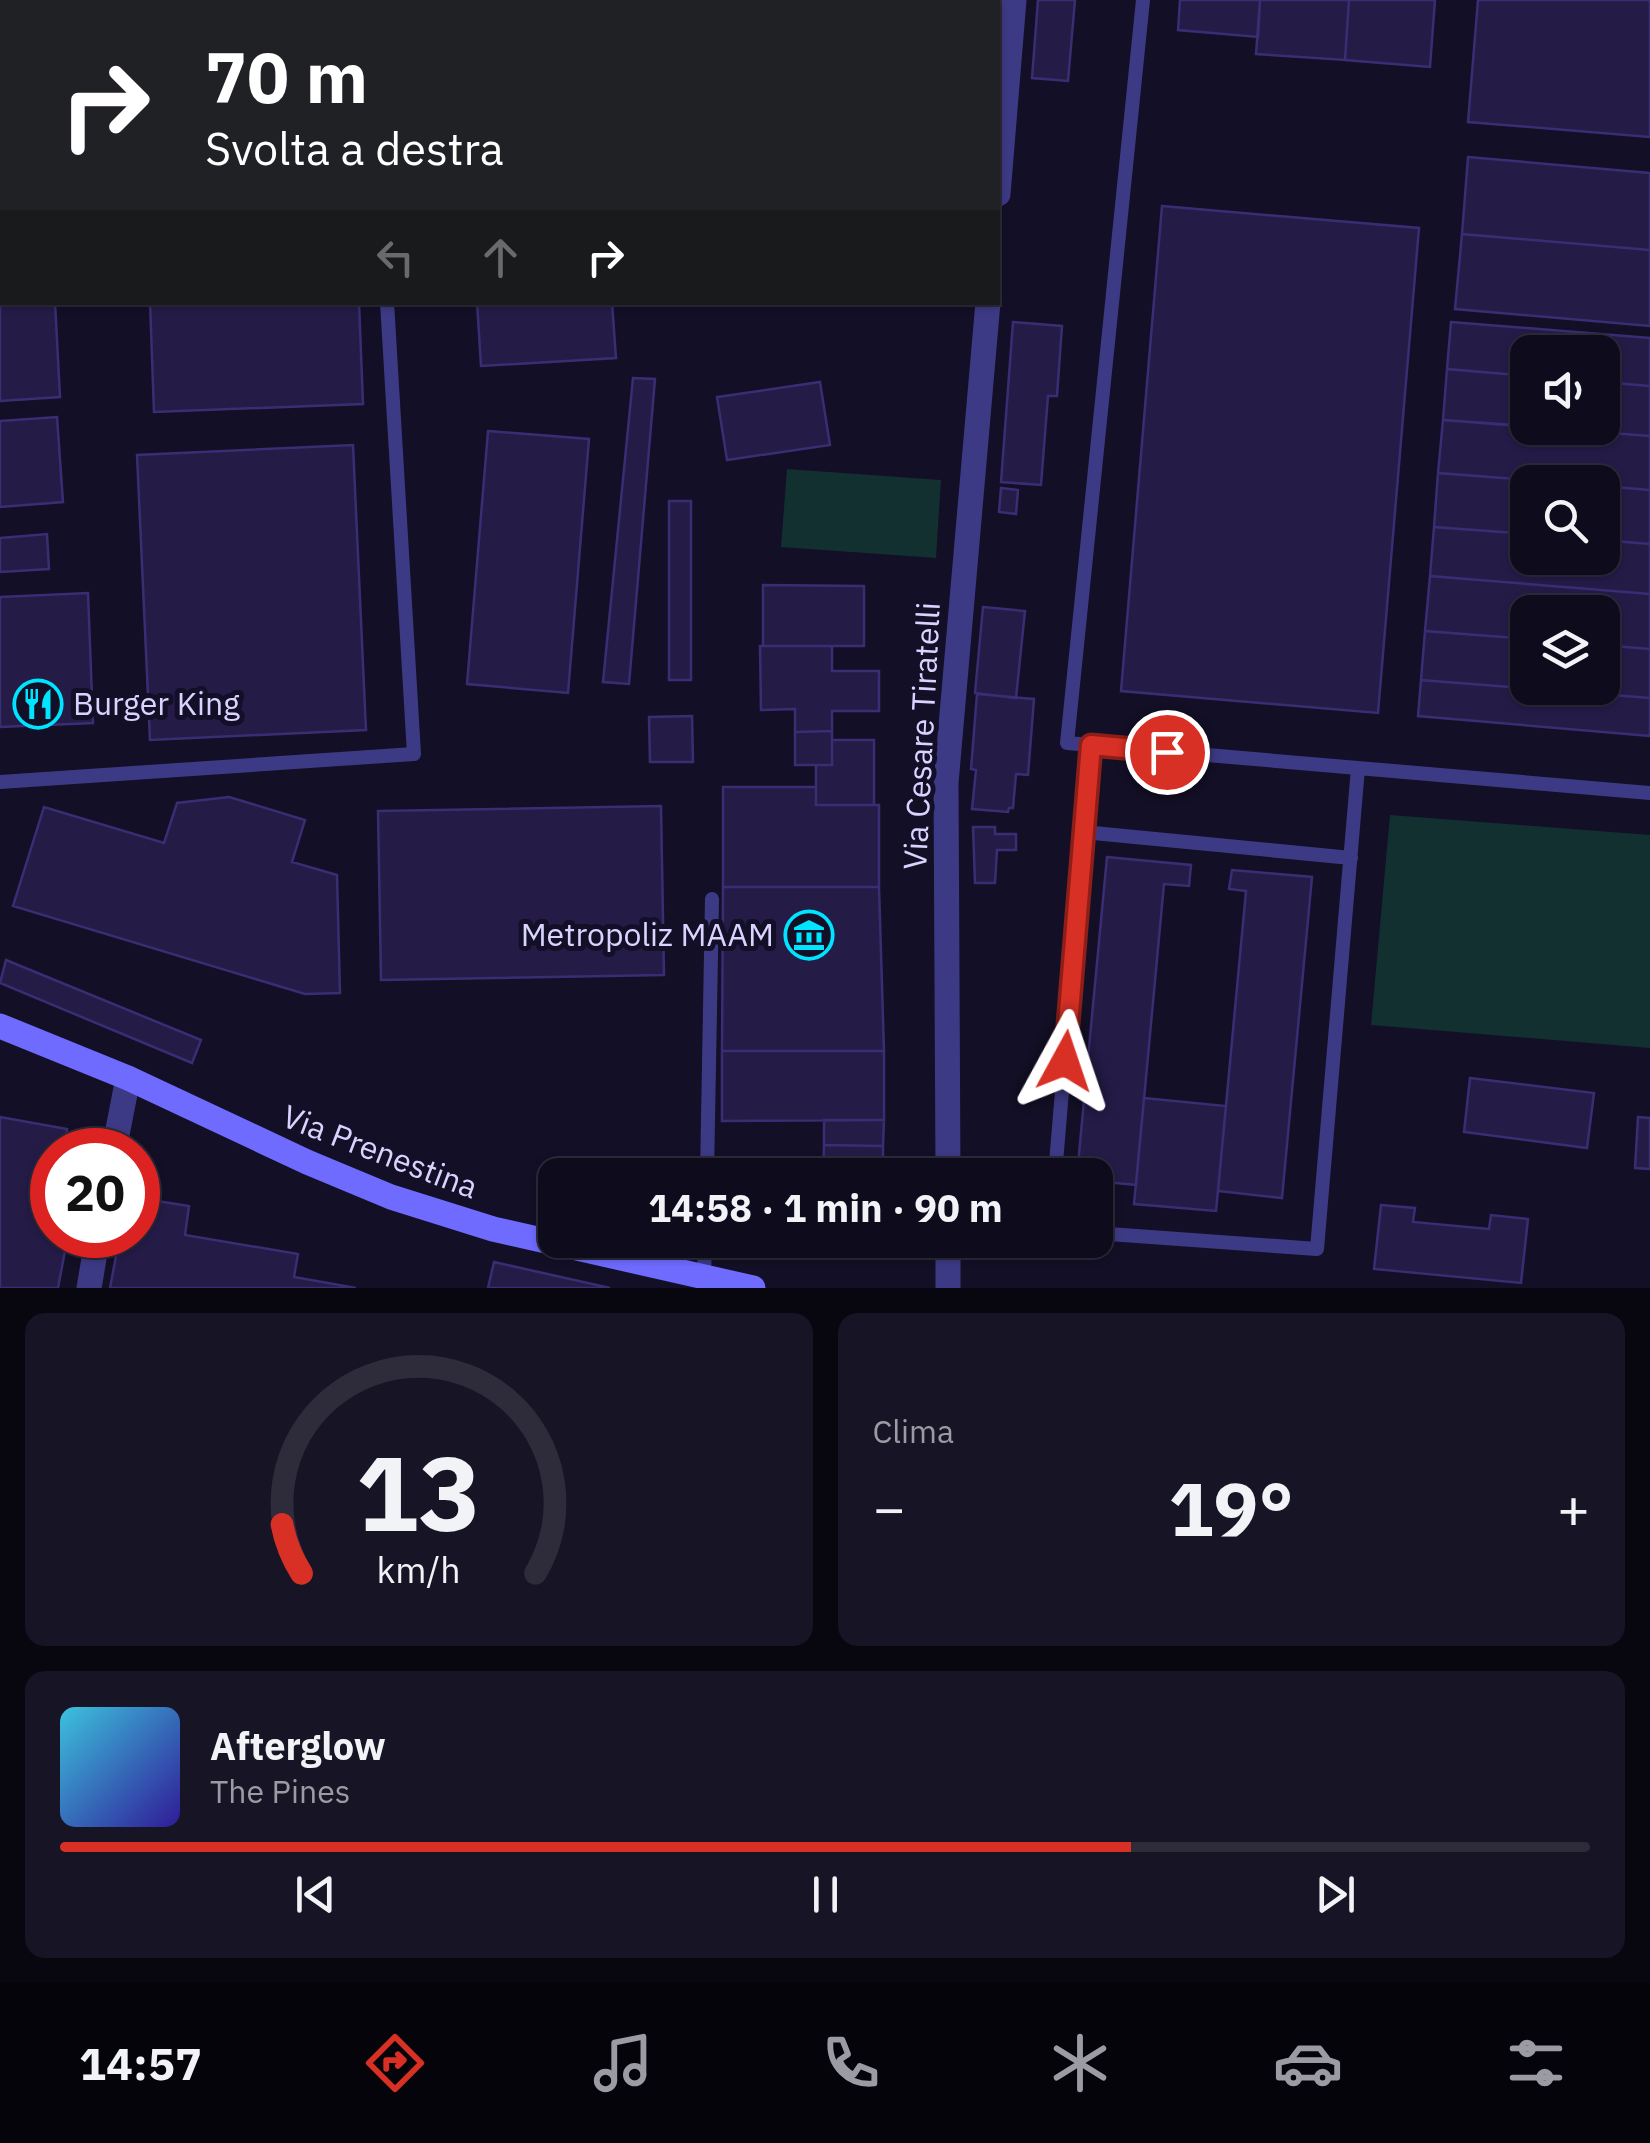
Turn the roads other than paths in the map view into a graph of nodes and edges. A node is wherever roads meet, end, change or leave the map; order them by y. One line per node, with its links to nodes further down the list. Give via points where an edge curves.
1 (1014, 0): 3 (street)
2 (1142, 0): 6 (lane, via 1067,744)
3 (1000, 170)
4 (387, 305): 8 (lane, via 414,754)
5 (988, 305): 17 (street, Via Cesare Tiratelli, via 946,783)
6 (1091, 745): 7 (lane); 10 (lane)
7 (1358, 768): 9 (lane); 11 (lane)
8 (0, 782)
9 (1650, 793)
10 (1084, 832): 11 (lane); 18 (lane)
11 (1350, 858): 19 (lane, via 1317,1248)
12 (712, 900): 16 (lane)
13 (0, 1026): 14 (street, Via Prenestina)
14 (128, 1078): 15 (street); 23 (street, Via Prenestina, via 391,1197)
15 (118, 1128)
16 (707, 1158)
17 (948, 1158)
18 (1056, 1158)
19 (1113, 1234)
20 (94, 1258): 24 (street)
21 (705, 1258): 23 (lane)
22 (948, 1258): 26 (street)
23 (704, 1277): 25 (street, Via Prenestina)
24 (88, 1288)
25 (753, 1288)
26 (948, 1288)

